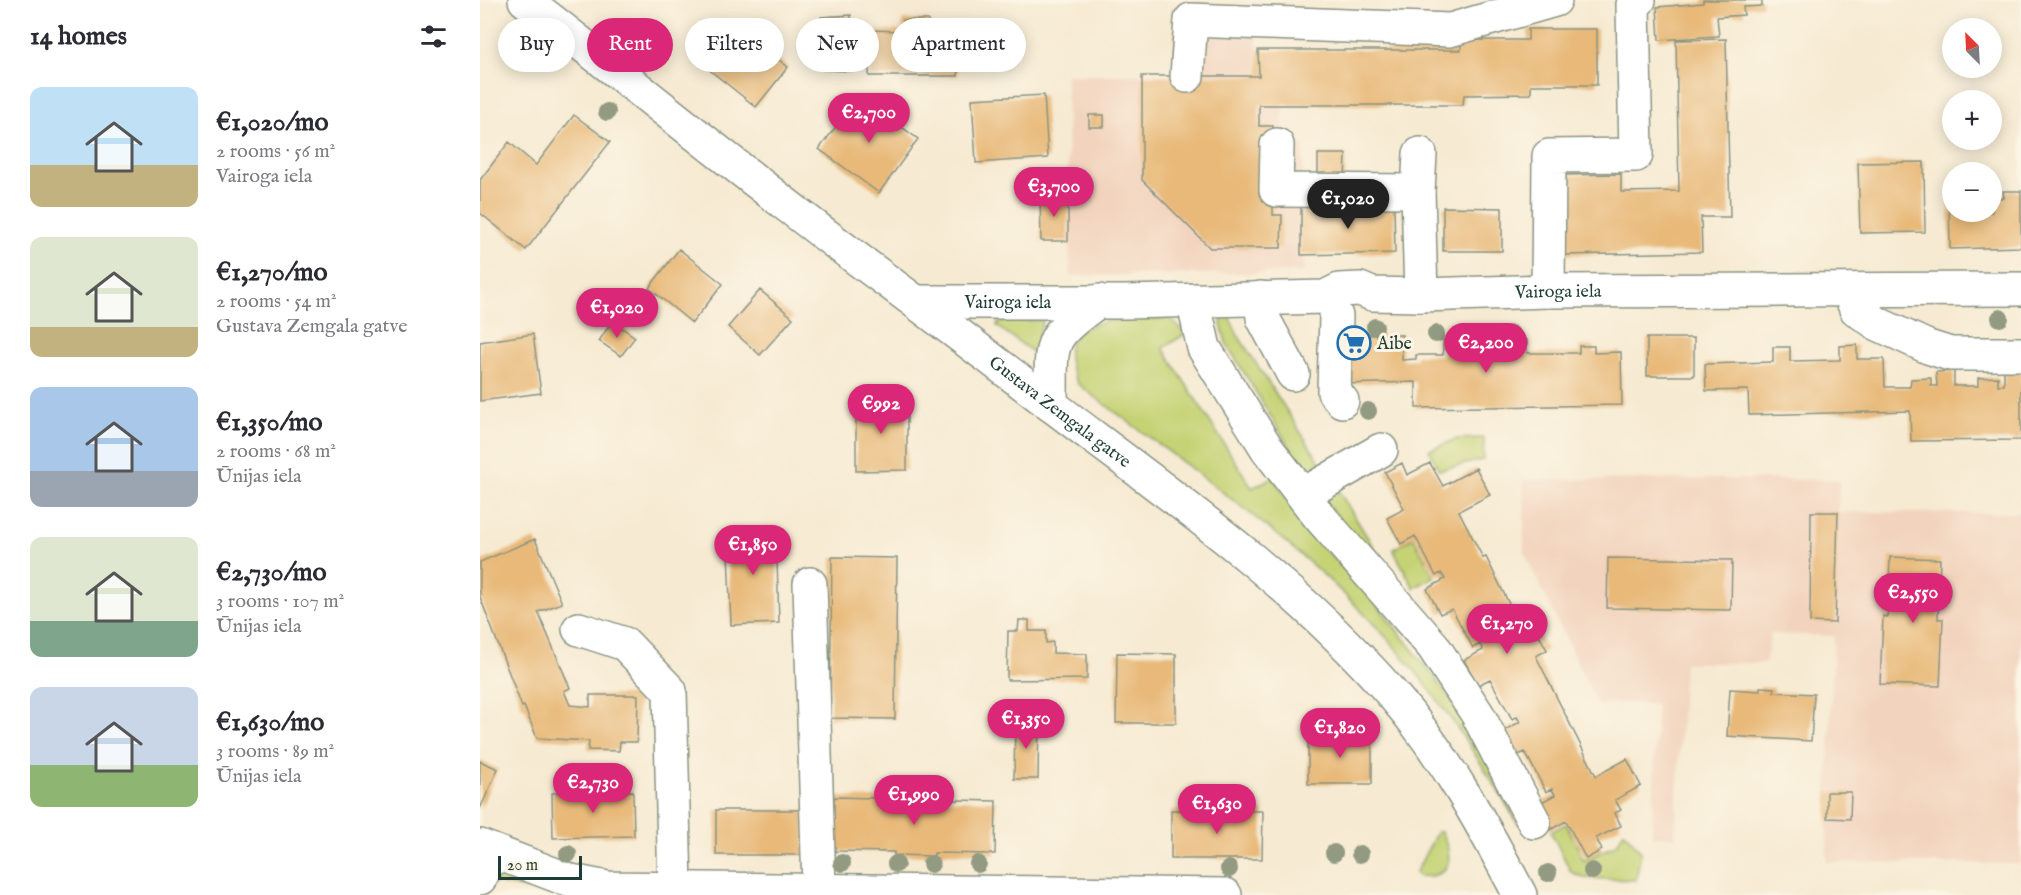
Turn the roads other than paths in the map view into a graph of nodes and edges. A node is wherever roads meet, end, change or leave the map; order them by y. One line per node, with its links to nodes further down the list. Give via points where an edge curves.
1 (525, 0): 15 (street, Gustava Zemgala gatve)
2 (1555, 0): 4 (street, via 1450,30 1191,20)
3 (1639, 0): 9 (street, via 1633,5 1636,154 1549,156)
4 (1187, 76)
5 (1277, 145): 7 (street, via 1276,190)
6 (1420, 154): 7 (street)
7 (1418, 192): 11 (street)
8 (2021, 289): 10 (street, Vairoga iela)
9 (1548, 291): 10 (street, Vairoga iela); 11 (street, Vairoga iela)
10 (1848, 291): 17 (street, via 1856,309 1928,347 1950,354)
11 (1420, 295): 16 (street, Vairoga iela, via 1339,290)
12 (1261, 298): 13 (street, Vairoga iela); 16 (street, Vairoga iela); 18 (street, via 1263,318)
13 (1193, 300): 14 (street, Vairoga iela); 22 (street, via 1204,348 1268,450)
14 (1099, 301): 15 (street, Vairoga iela); 20 (street, Vairoga iela, via 1066,324 1052,345)
15 (916, 302): 20 (street, Gustava Zemgala gatve)
16 (1330, 306): 19 (street, via 1334,392)
17 (2021, 354)
18 (1293, 374)
19 (1342, 401)
20 (1051, 405): 31 (street, Gustava Zemgala gatve, via 1204,519 1285,585 1337,634 1395,697 1442,760 1475,811)
21 (1381, 450): 22 (street)
22 (1304, 494): 25 (street, via 1446,665 1478,715)
23 (810, 584): 28 (street)
24 (579, 629): 27 (street, via 625,644 670,690)
25 (1534, 822)
26 (484, 859): 27 (street, via 607,888)
27 (675, 888): 28 (street)
28 (819, 889): 29 (street)
29 (1001, 894): 30 (street)
30 (1225, 895)
31 (1520, 895)

